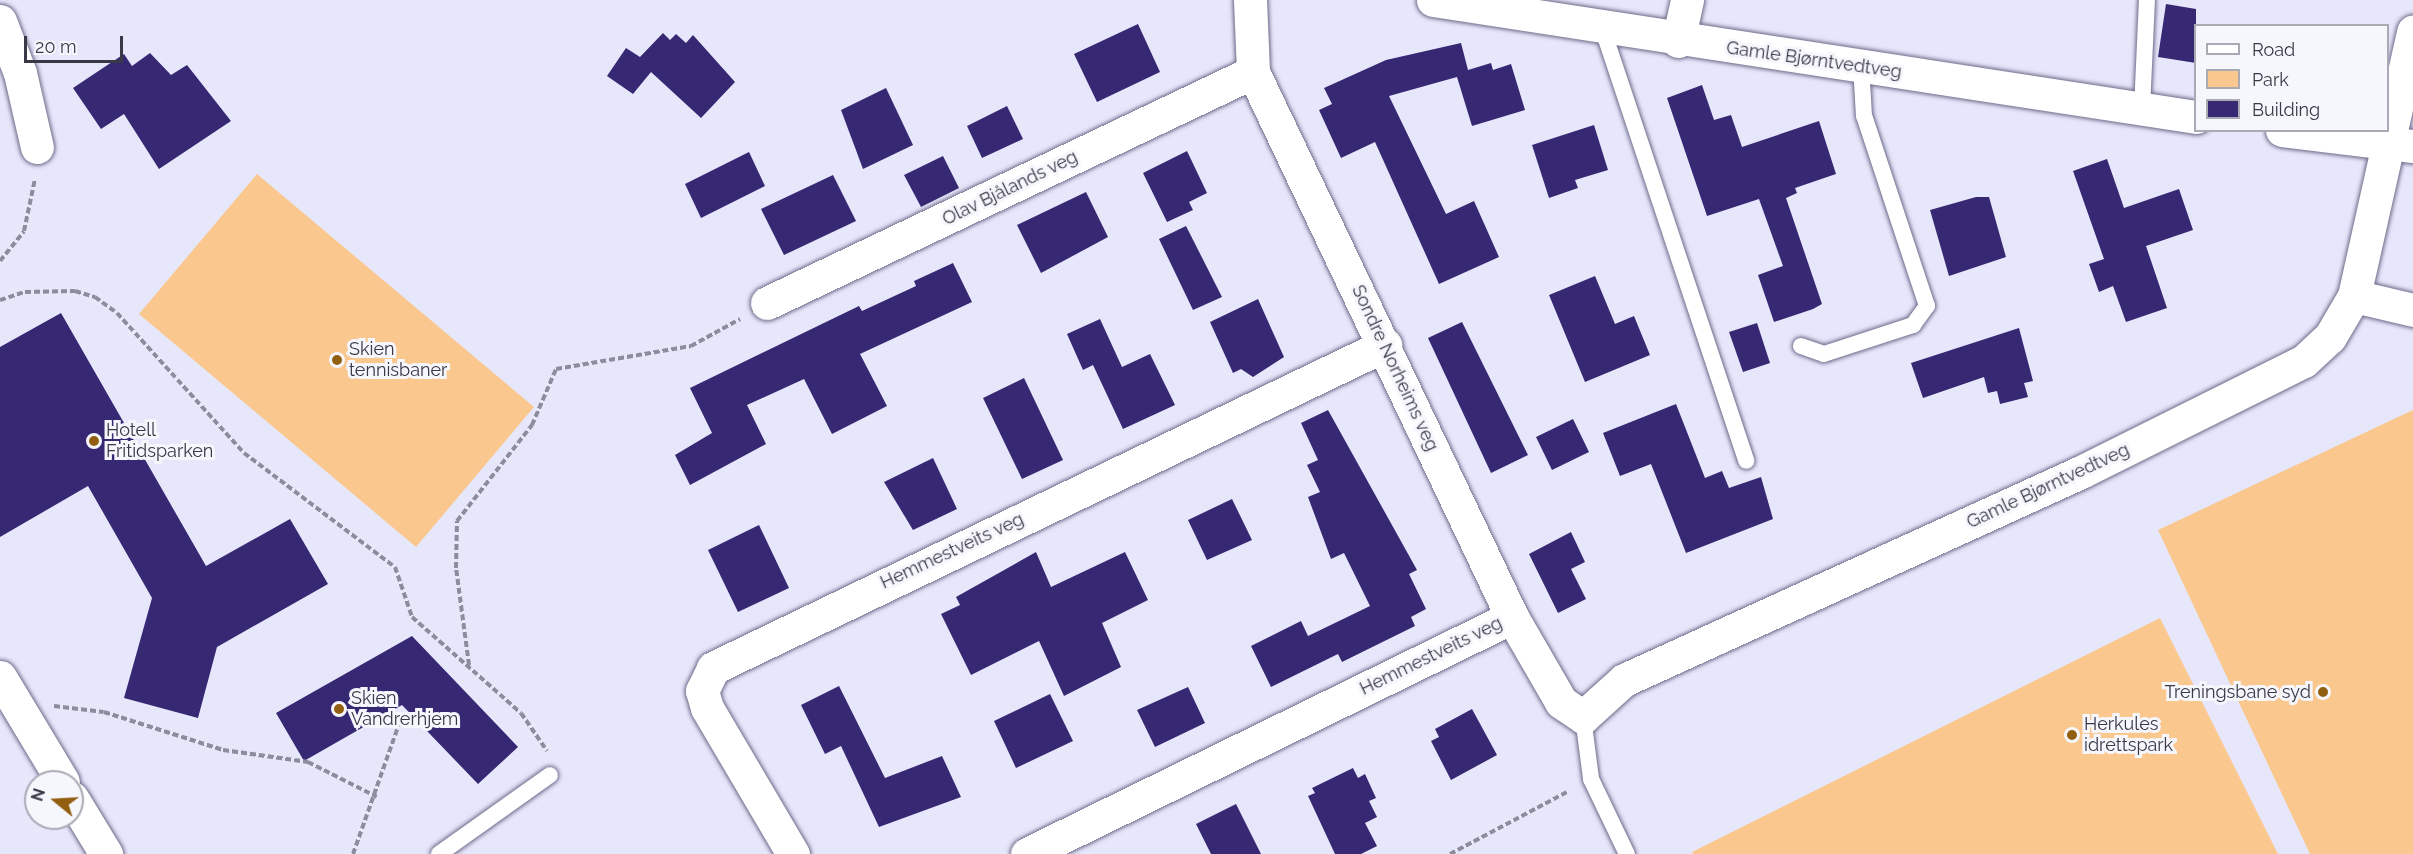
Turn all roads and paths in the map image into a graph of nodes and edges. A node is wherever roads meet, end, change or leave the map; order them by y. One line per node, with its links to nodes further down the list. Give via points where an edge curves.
1 (1250, 0): 10 (street, Sondre Norheims veg)
2 (1433, 0): 6 (street, Gamle Bjørntvedtveg)
3 (1687, 0): 8 (street)
4 (2147, 0): 11 (lane)
5 (0, 21): 15 (street, via 20,73)
6 (1603, 30): 8 (street, Gamle Bjørntvedtveg); 23 (lane)
7 (2413, 32): 14 (street, Gamle Bjørntvedtveg)
8 (1678, 41): 9 (street, Gamle Bjørntvedtveg)
9 (1861, 66): 11 (street, Gamle Bjørntvedtveg); 22 (lane, via 1864,117 1927,306 1913,325 1824,354)
10 (1253, 72): 19 (street, Olav Bjålands veg); 21 (street, Sondre Norheims veg)
11 (2142, 109): 12 (street, Gamle Bjørntvedtveg)
12 (2194, 117)
13 (2297, 132): 14 (street)
14 (2401, 146): 17 (street, Gamle Bjørntvedtveg)
15 (37, 147): 16 (path, via 24,231)
16 (0, 261)
17 (2354, 296): 20 (street); 28 (street, Gamle Bjørntvedtveg, via 2330,337 2283,375 1624,680)
18 (0, 300): 25 (path, via 25,292 75,291 95,297 117,313 244,453 395,567 412,617)
19 (767, 303): 25 (path, via 691,346 556,369 532,425 457,521 456,568)
20 (2413, 310)
21 (1384, 345): 24 (street, Sondre Norheims veg); 38 (street, Hemmestveits veg, via 713,668 702,691 707,708)
22 (1801, 346)
23 (1746, 461)
24 (1512, 617): 28 (street, Sondre Norheims veg, via 1561,702); 39 (street, Hemmestveits veg)
25 (469, 665): 31 (path, via 539,736 549,755)
26 (0, 677): 27 (street)
27 (18, 706): 30 (street); 33 (path, via 70,705 223,750 308,762)
28 (1583, 717): 32 (lane)
29 (400, 721): 33 (path)
30 (56, 770)
31 (550, 775): 37 (lane)
32 (1591, 779): 40 (path); 41 (lane)
33 (377, 797): 36 (path)
34 (84, 818): 35 (street)
35 (106, 854)
36 (353, 854)
37 (439, 854)
38 (793, 854)
39 (1028, 854)
40 (1450, 854)
41 (1627, 854)

